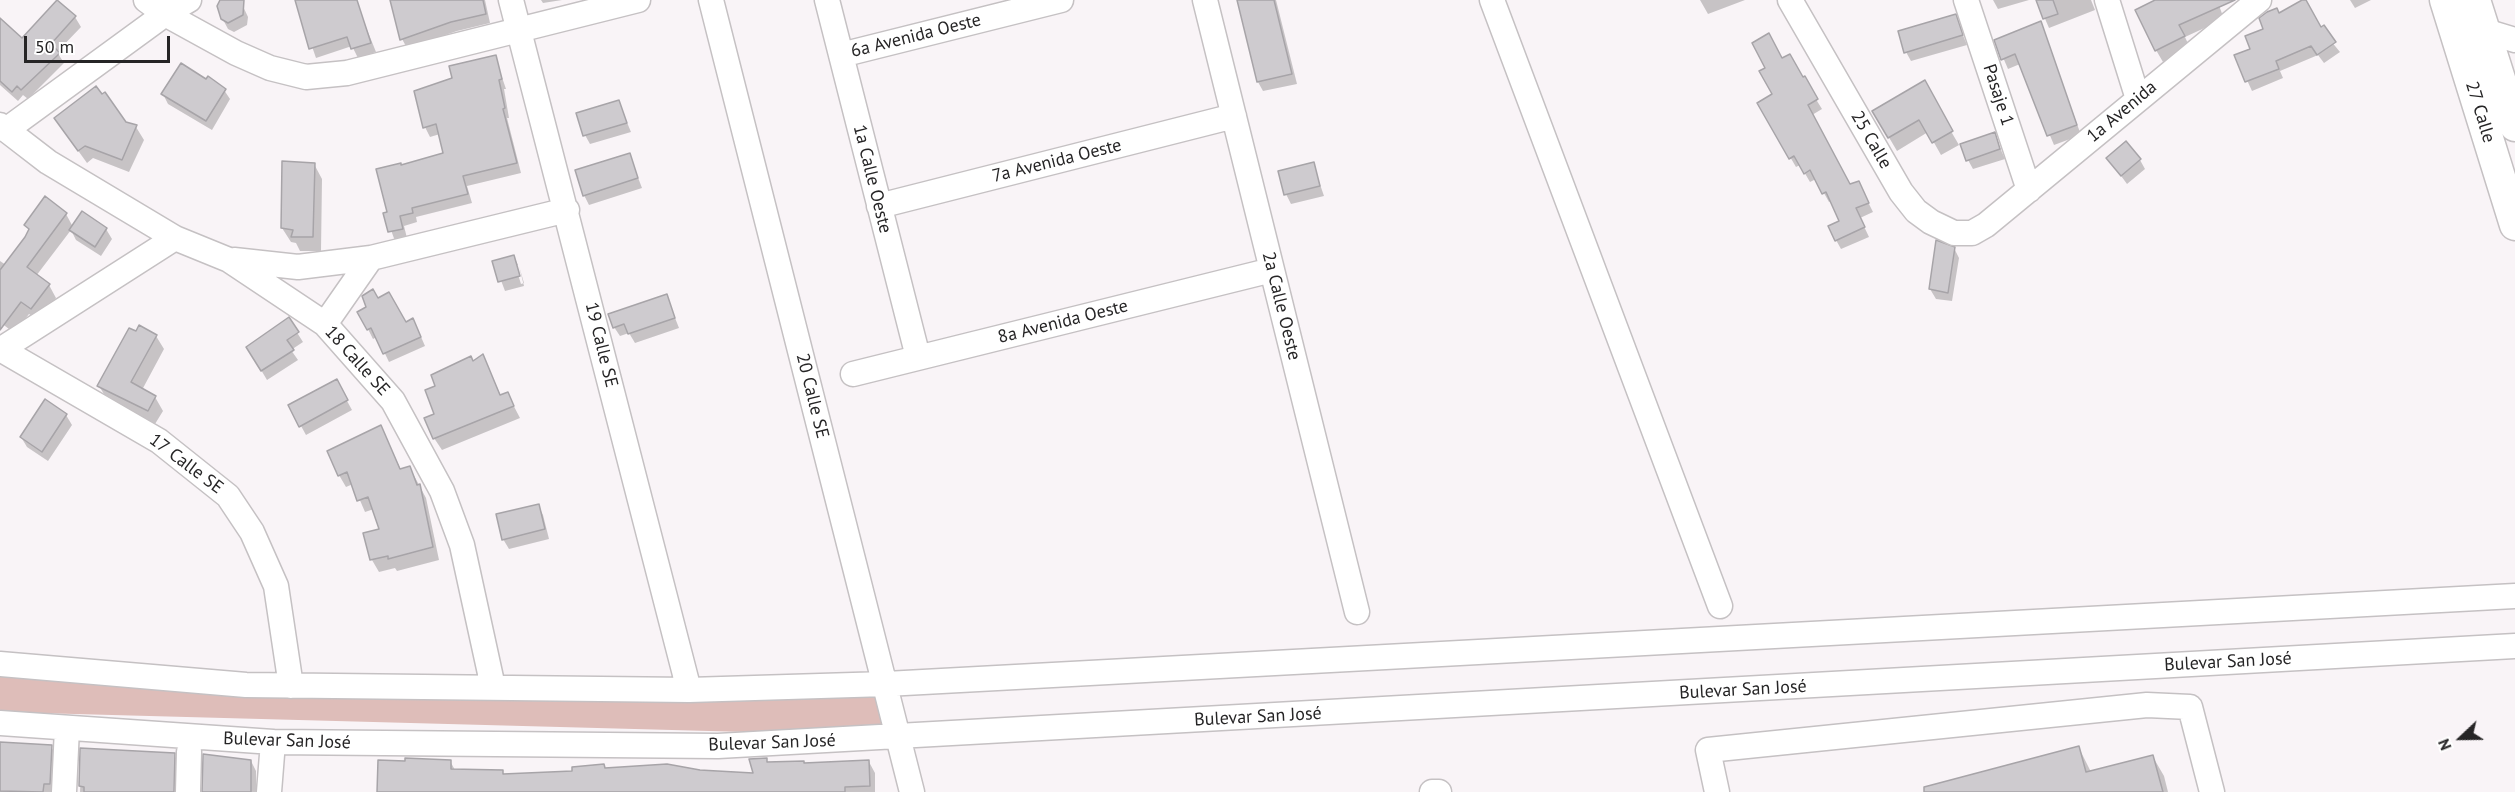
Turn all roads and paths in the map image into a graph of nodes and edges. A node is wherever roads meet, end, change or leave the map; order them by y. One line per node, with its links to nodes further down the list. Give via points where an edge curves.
1 (146, 0): 16 (street)
2 (189, 0): 16 (street)
3 (511, 0): 17 (street, 19 Calle SE)
4 (638, 0): 17 (street)
5 (711, 0): 43 (street, 20 Calle SE)
6 (827, 0): 20 (street, 1a Calle Oeste)
7 (1062, 0): 20 (street, 6a Avenida Oeste)
8 (1204, 0): 22 (street, 2a Calle Oeste)
9 (1492, 0): 39 (street)
10 (1790, 0): 28 (street, 25 Calle, via 1901,192 1916,211 1954,233 1972,233)
11 (1966, 0): 25 (street, Pasaje 1)
12 (2107, 0): 21 (street)
13 (2259, 0): 21 (street, 1a Avenida)
14 (2445, 0): 29 (main road, 27 Calle)
15 (2475, 0): 18 (main road, 27 Calle)
16 (165, 14): 17 (street, via 236,53 270,68 306,77 347,73); 24 (street)
17 (519, 29): 27 (street, 19 Calle SE)
18 (2485, 31): 19 (street); 23 (main road, 27 Calle)
19 (2515, 40)
20 (841, 55): 26 (street, 1a Calle Oeste)
21 (2138, 99): 25 (street, 1a Avenida)
22 (1234, 116): 26 (street, 7a Avenida Oeste); 33 (street, 2a Calle Oeste)
23 (2515, 126)
24 (3, 127): 30 (street, 18 Calle SE, via 48,162)
25 (2029, 190): 28 (street, 1a Avenida)
26 (879, 206): 36 (street, 1a Calle Oeste)
27 (567, 210): 31 (street); 46 (street, 19 Calle SE)
28 (1986, 225)
29 (2515, 225)
30 (175, 238): 32 (street, 18 Calle SE); 35 (street)
31 (371, 258): 32 (street, via 298,267); 34 (street)
32 (229, 260): 34 (street, 18 Calle SE)
33 (1272, 270): 36 (street, 8a Avenida Oeste); 40 (street, 2a Calle Oeste)
34 (325, 324): 45 (street, 18 Calle SE, via 393,401 442,491 462,545)
35 (0, 350): 44 (street, 17 Calle SE, via 159,441 228,496 252,532 276,586)
36 (918, 357): 37 (street, 8a Avenida Oeste)
37 (853, 374)
38 (2515, 596): 43 (street)
39 (1720, 606)
40 (1357, 612)
41 (2515, 646): 49 (street, Bulevar San José)
42 (0, 664): 44 (street)
43 (886, 684): 46 (street); 49 (street, 20 Calle SE)
44 (291, 686): 45 (street)
45 (493, 687): 46 (street)
46 (689, 690)
47 (0, 723): 48 (street, Bulevar San José)
48 (67, 728): 50 (street, Bulevar San José); 52 (street)
49 (898, 738): 50 (street, Bulevar San José, via 718,746); 55 (street, 20 Calle SE)
50 (273, 742): 54 (street)
51 (189, 752): 53 (street)
52 (63, 792)
53 (188, 792)
54 (269, 792)
55 (912, 792)
56 (1432, 792): 57 (street)
57 (1439, 792)
58 (1717, 792): 59 (street, via 1708,750 2147,705 2190,707)
59 (2212, 792)

